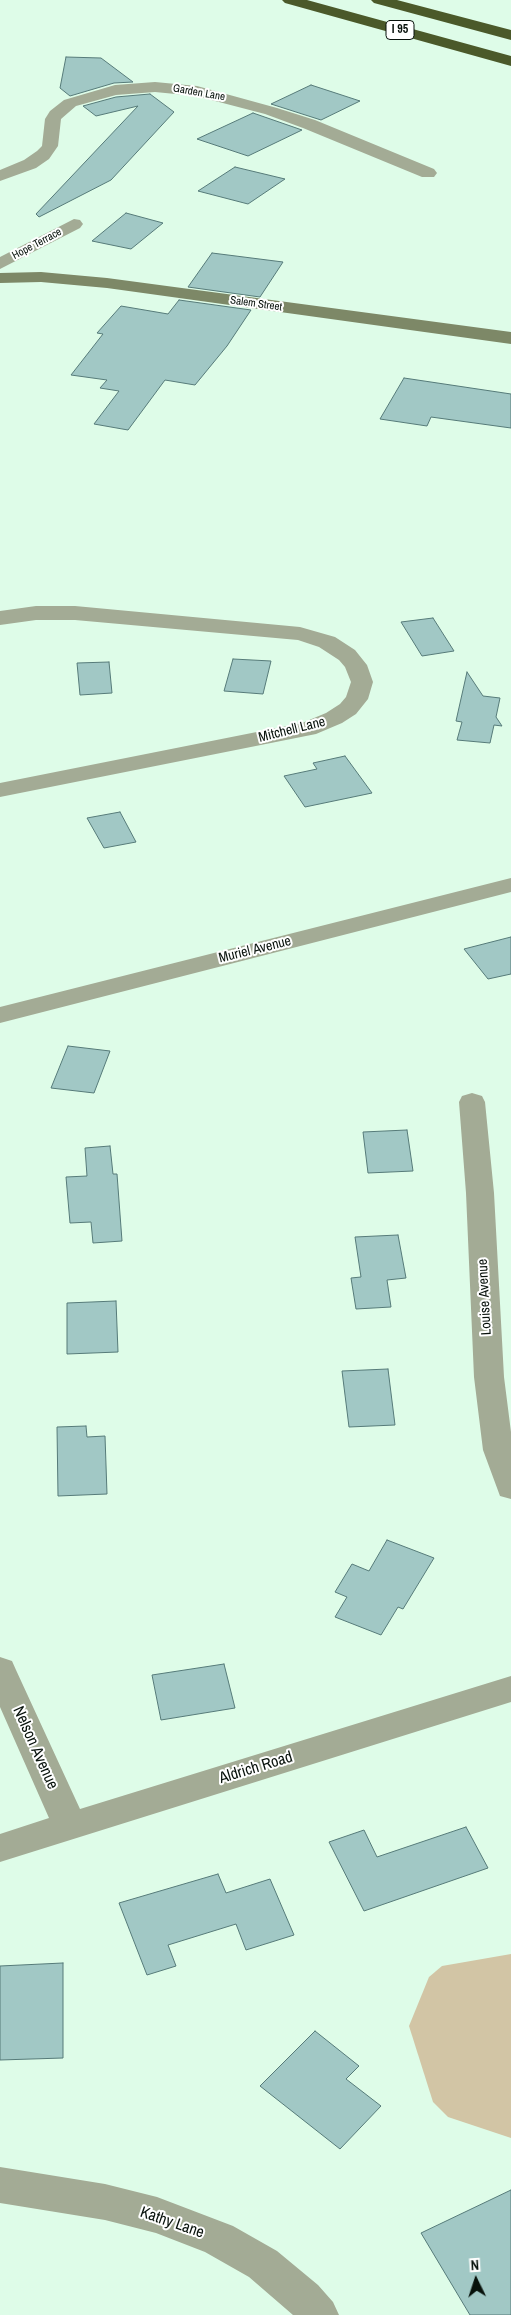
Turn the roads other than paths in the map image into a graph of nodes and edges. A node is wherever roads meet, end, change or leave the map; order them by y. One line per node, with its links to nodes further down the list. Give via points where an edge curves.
1 (290, 0): 4 (highway, I 95)
2 (379, 0): 3 (highway, I 95)
3 (511, 36)
4 (511, 61)
5 (428, 173): 6 (street, Garden Lane, via 272,111 197,91 155,87 115,90 70,103 53,119 50,146 43,155)
6 (0, 176)
7 (74, 224): 8 (street, Hope Terrace)
8 (0, 264)
9 (0, 278): 10 (main road, Salem Street, via 41,277 107,282)
10 (511, 338)
11 (0, 618): 12 (street, Mitchell Lane, via 75,612 290,632 318,639 341,650 356,665 362,682 357,699 348,709 308,729)
12 (0, 790)
13 (511, 885): 14 (street, Muriel Avenue)
14 (0, 1015)
15 (472, 1102): 16 (street, Louise Avenue, via 480,1193 488,1377 498,1450)
16 (511, 1488)
17 (0, 1670): 19 (street, Nelson Avenue)
18 (511, 1688): 19 (street, Aldrich Road)
19 (70, 1826): 20 (street, Aldrich Road)
20 (0, 1848)
21 (0, 2185): 22 (street, Kathy Lane, via 105,2202 157,2215 219,2239 263,2264)
22 (319, 2315)

